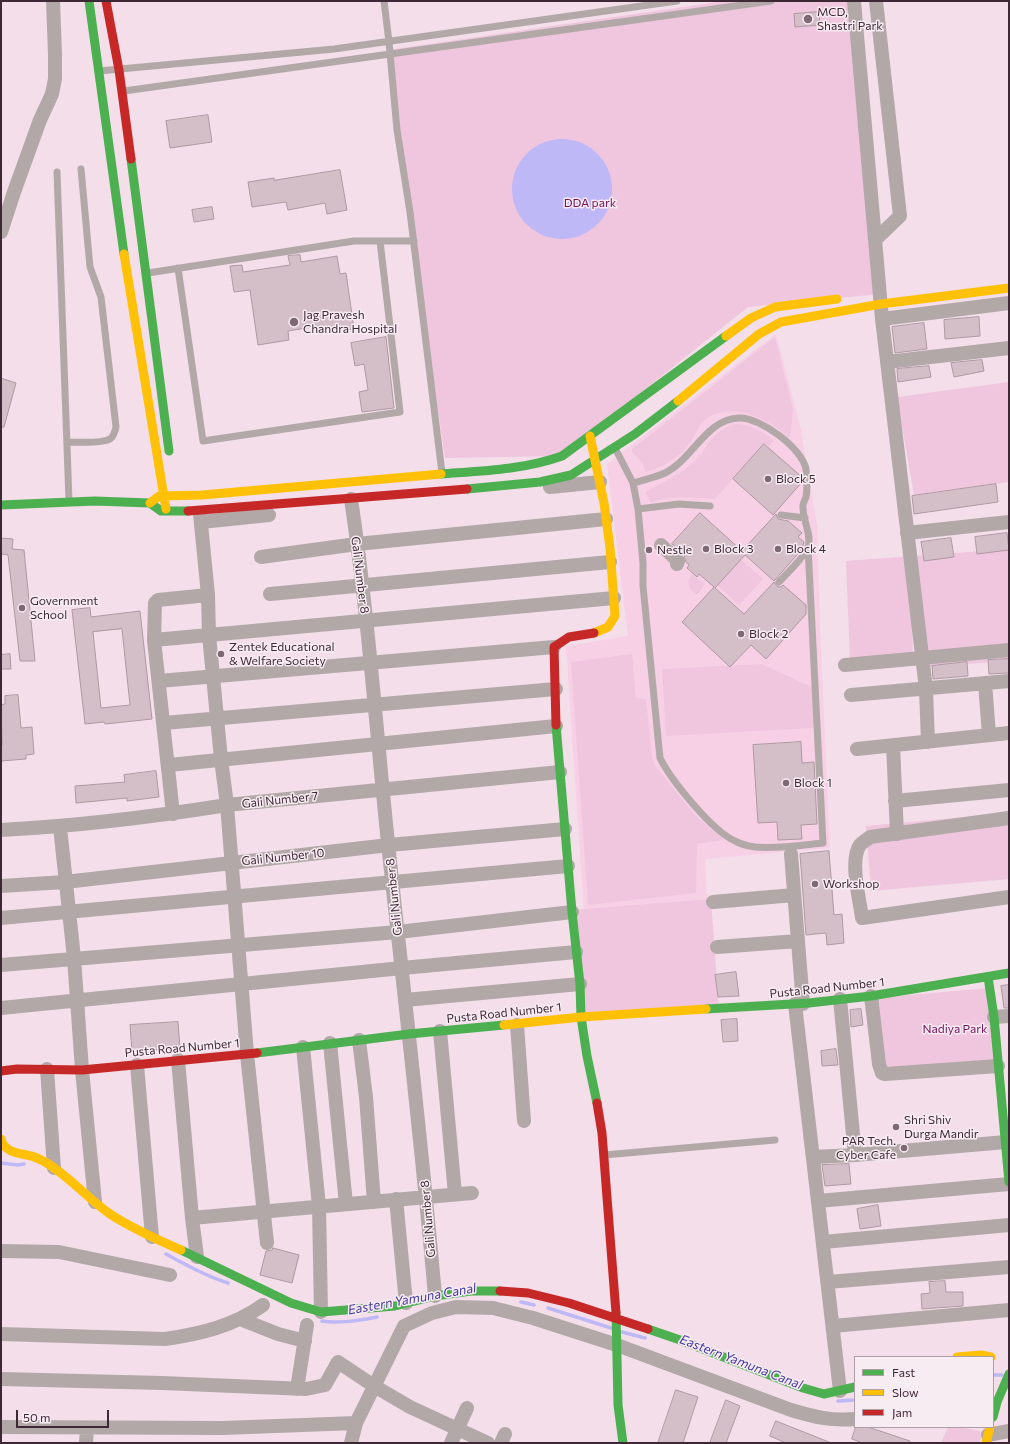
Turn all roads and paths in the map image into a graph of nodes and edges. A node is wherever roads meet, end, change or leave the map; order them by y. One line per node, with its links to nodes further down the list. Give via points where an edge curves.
1 (53, 1): 16 (street, via 55,78 52,94 40,120)
2 (89, 1): 12 (street)
3 (106, 1): 11 (street)
4 (384, 1): 9 (lane)
5 (676, 1): 9 (lane)
6 (771, 1): 10 (lane)
7 (854, 1): 17 (street)
8 (876, 1): 17 (street, via 900,216)
9 (389, 42): 10 (lane); 11 (lane)
10 (390, 54): 13 (lane); 18 (lane, via 397,130)
11 (119, 70): 12 (lane); 13 (street)
12 (99, 72): 13 (street)
13 (112, 93): 21 (street); 38 (street, via 124,256)
14 (81, 169): 30 (lane, via 90,267 101,297 116,427 110,438 102,441)
15 (57, 172): 30 (lane)
16 (1, 232)
17 (875, 240): 23 (street)
18 (414, 241): 19 (lane); 35 (lane)
19 (380, 242): 20 (lane, via 354,241); 20 (lane, via 400,412 203,441)
20 (178, 268): 21 (lane)
21 (145, 273): 33 (street)
22 (1009, 288): 23 (street)
23 (880, 297): 26 (street); 31 (street, via 780,322 759,334 671,407)
24 (843, 299): 29 (street, via 775,307 751,318)
25 (1009, 303): 26 (street)
26 (882, 319): 28 (street)
27 (1009, 348): 28 (street)
28 (887, 362): 52 (street)
29 (590, 436): 32 (street); 35 (street, via 562,456 543,463)
30 (67, 442): 39 (lane)
31 (614, 447): 32 (street); 36 (lane)
32 (596, 459): 34 (street); 35 (street, via 571,475 540,482)
33 (170, 460)
34 (600, 482): 41 (street); 50 (street)
35 (442, 483): 37 (street, via 209,494); 41 (street)
36 (633, 483): 44 (lane); 49 (lane, via 666,473 685,458 714,427 726,420 740,417 766,426 792,446 800,456 805,467 807,485 802,507)
37 (175, 492): 38 (street); 46 (street)
38 (163, 496): 40 (street); 45 (street)
39 (69, 502): 40 (street); 42 (street)
40 (150, 503): 45 (street)
41 (351, 503): 48 (street); 53 (street, Gali Number 8)
42 (1, 505)
43 (710, 506): 44 (lane, via 679,504)
44 (638, 510): 55 (lane, via 660,758 700,813 717,829 734,841 755,847 823,843)
45 (166, 511): 46 (street)
46 (177, 511): 48 (street)
47 (781, 515): 49 (lane)
48 (200, 517): 62 (street)
49 (804, 518): 55 (lane)
50 (606, 519): 53 (street); 57 (street)
51 (1009, 522): 52 (street)
52 (907, 533): 69 (street)
53 (357, 544): 56 (street); 60 (street, Gali Number 8)
54 (661, 545): 58 (street, via 678,561)
55 (808, 547): 59 (lane)
56 (261, 556)
57 (610, 562): 60 (street); 63 (street)
58 (677, 564)
59 (779, 582)
60 (361, 585): 61 (street); 64 (street, Gali Number 8)
61 (270, 594)
62 (208, 595): 65 (street); 66 (street, via 157,601)
63 (614, 598): 64 (street); 67 (street, via 615,616 612,624 598,632 571,636)
64 (366, 620): 65 (street); 70 (street, Gali Number 8)
65 (210, 635): 66 (street); 72 (street)
66 (154, 640): 73 (street)
67 (554, 647): 70 (street); 76 (street)
68 (1009, 650): 69 (street)
69 (922, 658): 71 (street); 77 (street)
70 (370, 664): 72 (street); 79 (street, Gali Number 8)
71 (845, 665)
72 (214, 676): 73 (street); 80 (street)
73 (159, 681): 81 (street)
74 (1009, 681): 75 (street)
75 (985, 683): 77 (street); 84 (street)
76 (556, 689): 79 (street); 82 (street)
77 (926, 689): 78 (street); 85 (street)
78 (851, 696)
79 (374, 704): 80 (street); 86 (street, Gali Number 8)
80 (217, 718): 81 (street); 89 (street)
81 (164, 723): 90 (street)
82 (556, 726): 86 (street); 91 (street)
83 (1009, 733): 84 (street)
84 (989, 735): 85 (street)
85 (928, 742): 87 (street)
86 (378, 744): 89 (street); 92 (street, Gali Number 8)
87 (893, 745): 88 (street); 94 (street)
88 (857, 749)
89 (221, 760): 90 (street); 95 (street)
90 (169, 765): 96 (street)
91 (560, 772): 92 (street, Gali Number 7); 99 (street)
92 (383, 790): 95 (street, Gali Number 7); 102 (street, Gali Number 8)
93 (1009, 790): 94 (street)
94 (895, 801): 101 (street)
95 (227, 805): 96 (street, Gali Number 7); 104 (street)
96 (174, 814): 98 (street, Gali Number 7)
97 (1009, 818): 101 (street)
98 (60, 827): 100 (street, Gali Number 7); 106 (street)
99 (565, 829): 102 (street, Gali Number 10); 105 (street)
100 (1, 830)
101 (897, 834): 111 (street, via 870,837 860,844 856,855 856,873 862,918)
102 (388, 845): 104 (street, Gali Number 10); 107 (street, Gali Number 8)
103 (791, 854): 109 (street)
104 (231, 862): 106 (street, Gali Number 10); 110 (street)
105 (568, 866): 107 (street); 114 (street)
106 (65, 882): 108 (street, Gali Number 10); 113 (street)
107 (393, 882): 110 (street); 116 (street, Gali Number 8)
108 (1, 886)
109 (794, 895): 112 (street); 117 (street)
110 (234, 896): 113 (street); 118 (street)
111 (1009, 897)
112 (713, 902)
113 (68, 912): 115 (street); 121 (street)
114 (572, 912): 116 (street); 120 (street)
115 (1, 918)
116 (398, 932): 118 (street); 123 (street, Gali Number 8)
117 (798, 940): 119 (street); 132 (street)
118 (237, 946): 121 (street); 127 (street)
119 (717, 947)
120 (576, 952): 123 (street); 126 (street)
121 (74, 958): 122 (street); 130 (street)
122 (1, 965)
123 (402, 968): 127 (street); 131 (street, Gali Number 8)
124 (1009, 973): 125 (street, Pusta Road Number 1)
125 (988, 976): 128 (street, Pusta Road Number 1); 135 (street)
126 (580, 984): 131 (street); 136 (street)
127 (240, 985): 130 (street); 143 (street)
128 (871, 996): 129 (street, Pusta Road Number 1); 144 (street, via 882,1073)
129 (840, 999): 132 (street, Pusta Road Number 1); 156 (street)
130 (77, 1000): 133 (street); 148 (street)
131 (405, 1000): 139 (street, Gali Number 8)
132 (799, 1004): 136 (street, Pusta Road Number 1); 157 (street)
133 (1, 1008)
134 (1009, 1016): 135 (street)
135 (994, 1017): 144 (street)
136 (581, 1018): 137 (street, Pusta Road Number 1); 155 (street, via 602,1133)
137 (517, 1025): 138 (street, Pusta Road Number 1); 151 (street)
138 (440, 1031): 139 (street, Pusta Road Number 1); 161 (street)
139 (409, 1034): 140 (street, Pusta Road Number 1); 162 (street, Gali Number 8)
140 (359, 1040): 141 (street, Pusta Road Number 1); 166 (street)
141 (330, 1044): 142 (street, Pusta Road Number 1); 167 (street)
142 (303, 1047): 143 (street, Pusta Road Number 1); 168 (street)
143 (247, 1054): 145 (street, Pusta Road Number 1); 169 (street)
144 (1002, 1059): 150 (street)
145 (178, 1060): 146 (street, Pusta Road Number 1); 170 (street)
146 (137, 1065): 148 (street, Pusta Road Number 1); 172 (street)
147 (47, 1069): 148 (street, Pusta Road Number 1); 149 (street, Pusta Road Number 1, via 18,1068); 158 (street)
148 (82, 1070): 165 (street)
149 (1, 1071)
150 (1005, 1097): 152 (street)
151 (524, 1121)
152 (1007, 1138): 156 (street); 159 (street)
153 (1, 1139): 158 (street, via 8,1149 17,1154 32,1156)
154 (775, 1140): 155 (lane)
155 (603, 1155): 186 (street)
156 (855, 1155): 157 (street)
157 (813, 1157): 164 (street)
158 (54, 1168): 165 (street)
159 (1009, 1183): 164 (street)
160 (472, 1193): 161 (street)
161 (455, 1194): 162 (street)
162 (426, 1197): 163 (street); 180 (street, Gali Number 8)
163 (396, 1200): 166 (street); 181 (street)
164 (818, 1201): 173 (street)
165 (95, 1202): 172 (street, via 110,1214)
166 (374, 1202): 167 (street)
167 (346, 1204): 168 (street)
168 (319, 1206): 169 (street); 184 (street)
169 (264, 1211): 170 (street); 174 (street)
170 (192, 1218): 176 (street)
171 (1009, 1225): 173 (street)
172 (152, 1236): 176 (street)
173 (823, 1242): 179 (street)
174 (267, 1243)
175 (1, 1251): 178 (street, via 59,1252)
176 (197, 1257): 184 (street, via 291,1303)
177 (1009, 1267): 179 (street)
178 (170, 1275)
179 (828, 1282): 188 (street)
180 (435, 1296): 181 (street); 186 (street, via 471,1291 528,1294 569,1303)
181 (406, 1303): 184 (street)
182 (263, 1305): 185 (street)
183 (1009, 1310): 188 (street)
184 (321, 1312)
185 (240, 1320): 189 (street, via 203,1332 165,1339); 190 (street)
186 (616, 1321): 191 (street); 199 (street, via 680,1340 803,1388 824,1394)
187 (307, 1325): 190 (street)
188 (833, 1326): 199 (street)
189 (1, 1334)
190 (305, 1341): 198 (street)
191 (617, 1343): 196 (street, via 493,1308 456,1308 432,1313 404,1326); 202 (street, via 791,1410 837,1421); 213 (street, via 618,1404)
192 (969, 1356): 193 (street)
193 (985, 1356)
194 (1009, 1374): 200 (street)
195 (1, 1379): 198 (street)
196 (374, 1386): 198 (street, via 338,1362 325,1385); 203 (street); 206 (street, via 410,1407)
197 (854, 1387): 199 (street)
198 (297, 1389)
199 (840, 1391)
200 (998, 1402)
201 (467, 1408): 206 (street)
202 (854, 1419)
203 (356, 1423): 205 (street, via 223,1428); 210 (street)
204 (1, 1427): 205 (street)
205 (87, 1428): 209 (street)
206 (457, 1429): 211 (street); 212 (street)
207 (1009, 1432): 208 (street)
208 (988, 1435)
209 (86, 1443)
210 (350, 1443)
211 (451, 1443)
212 (488, 1443)
213 (622, 1443)

